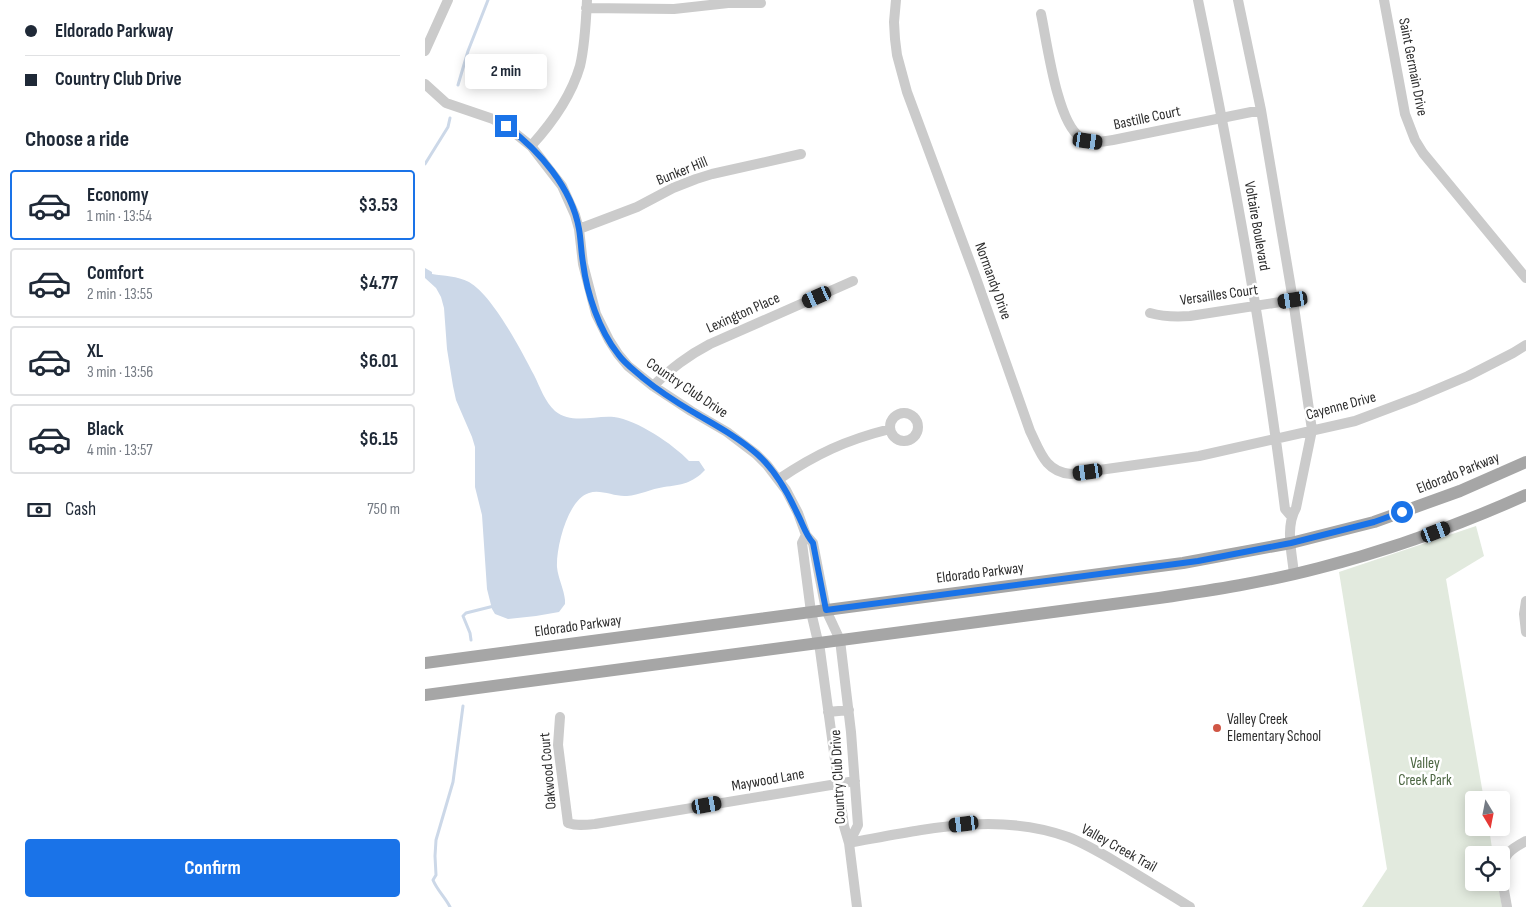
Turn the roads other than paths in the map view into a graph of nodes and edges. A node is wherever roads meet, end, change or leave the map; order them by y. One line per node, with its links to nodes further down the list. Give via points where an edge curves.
1 (448, 0): 9 (street)
2 (897, 0): 26 (street, Normandy Drive, via 895,39 907,92 1040,451 1054,470 1071,474)
3 (1198, 0): 12 (street, Voltaire Boulevard)
4 (1238, 0): 11 (street, Voltaire Boulevard)
5 (1384, 0): 16 (street, Saint Germain Drive, via 1410,129 1423,153)
6 (761, 3): 7 (street, via 674,9)
7 (587, 4): 13 (street, via 580,66 571,90 555,118)
8 (1041, 14): 12 (street, Bastille Court, via 1063,110 1067,122 1079,137 1098,142)
9 (425, 51)
10 (425, 84): 13 (street, Country Club Drive, via 446,103 493,119)
11 (1261, 110): 12 (street, Bastille Court); 18 (street, Voltaire Boulevard)
12 (1222, 118): 19 (street, Voltaire Boulevard)
13 (531, 146): 15 (street, Country Club Drive, via 562,186)
14 (801, 154): 15 (street, Bunker Hill, via 696,179 637,207)
15 (579, 228): 22 (street, Country Club Drive, via 583,264 596,314 618,354)
16 (1526, 278)
17 (853, 282): 22 (street, Lexington Place, via 703,347)
18 (1293, 300): 19 (street, Versailles Court); 24 (street, Voltaire Boulevard)
19 (1256, 305): 20 (street, Versailles Court, via 1175,317); 25 (street, Voltaire Boulevard)
20 (1150, 313)
21 (1526, 345): 24 (street, Cayenne Drive, via 1468,376 1416,398 1355,421)
22 (653, 386): 28 (street, Country Club Drive, via 746,445)
23 (890, 429): 28 (street, via 839,444)
24 (1312, 430): 25 (street, Cayenne Drive); 30 (street, Voltaire Boulevard, via 1296,508)
25 (1276, 438): 26 (street, Cayenne Drive, via 1199,456); 30 (street, Voltaire Boulevard, via 1285,509)
26 (1154, 462)
27 (1526, 462): 32 (main road, Eldorado Parkway, via 1416,508)
28 (779, 479): 31 (street, Country Club Drive)
29 (1526, 494): 33 (main road, via 1458,524 1400,544)
30 (1291, 516): 32 (street, Voltaire Boulevard)
31 (806, 535): 35 (street, Country Club Drive, via 815,547); 36 (street, Country Club Drive, via 802,543)
32 (1291, 543): 33 (street, Voltaire Boulevard); 35 (main road, Eldorado Parkway, via 1183,563)
33 (1294, 574): 38 (main road, via 1201,592)
34 (1526, 601): 37 (street)
35 (826, 610): 36 (main road, Eldorado Parkway); 38 (street, Country Club Drive)
36 (811, 612): 39 (street, Country Club Drive); 40 (main road, Eldorado Parkway)
37 (1526, 632)
38 (840, 640): 39 (main road); 42 (street, Country Club Drive)
39 (819, 643): 41 (main road); 43 (street, Country Club Drive)
40 (425, 663)
41 (425, 695)
42 (849, 710): 43 (street); 45 (street, Country Club Drive)
43 (828, 712): 46 (street, Country Club Drive)
44 (560, 717): 47 (street, Oakwood Court, via 558,745)
45 (855, 780): 46 (street, Maywood Lane); 49 (street, Country Club Drive, via 858,825)
46 (838, 783): 47 (street, Maywood Lane, via 588,825); 49 (street, Country Club Drive)
47 (568, 823)
48 (1526, 841): 50 (street)
49 (849, 843): 52 (street, Country Club Drive); 53 (street, Valley Creek Trail, via 964,824 1031,827 1087,846)
50 (1510, 852)
51 (1504, 891): 54 (street)
52 (857, 907)
53 (1190, 907)
54 (1507, 907)

